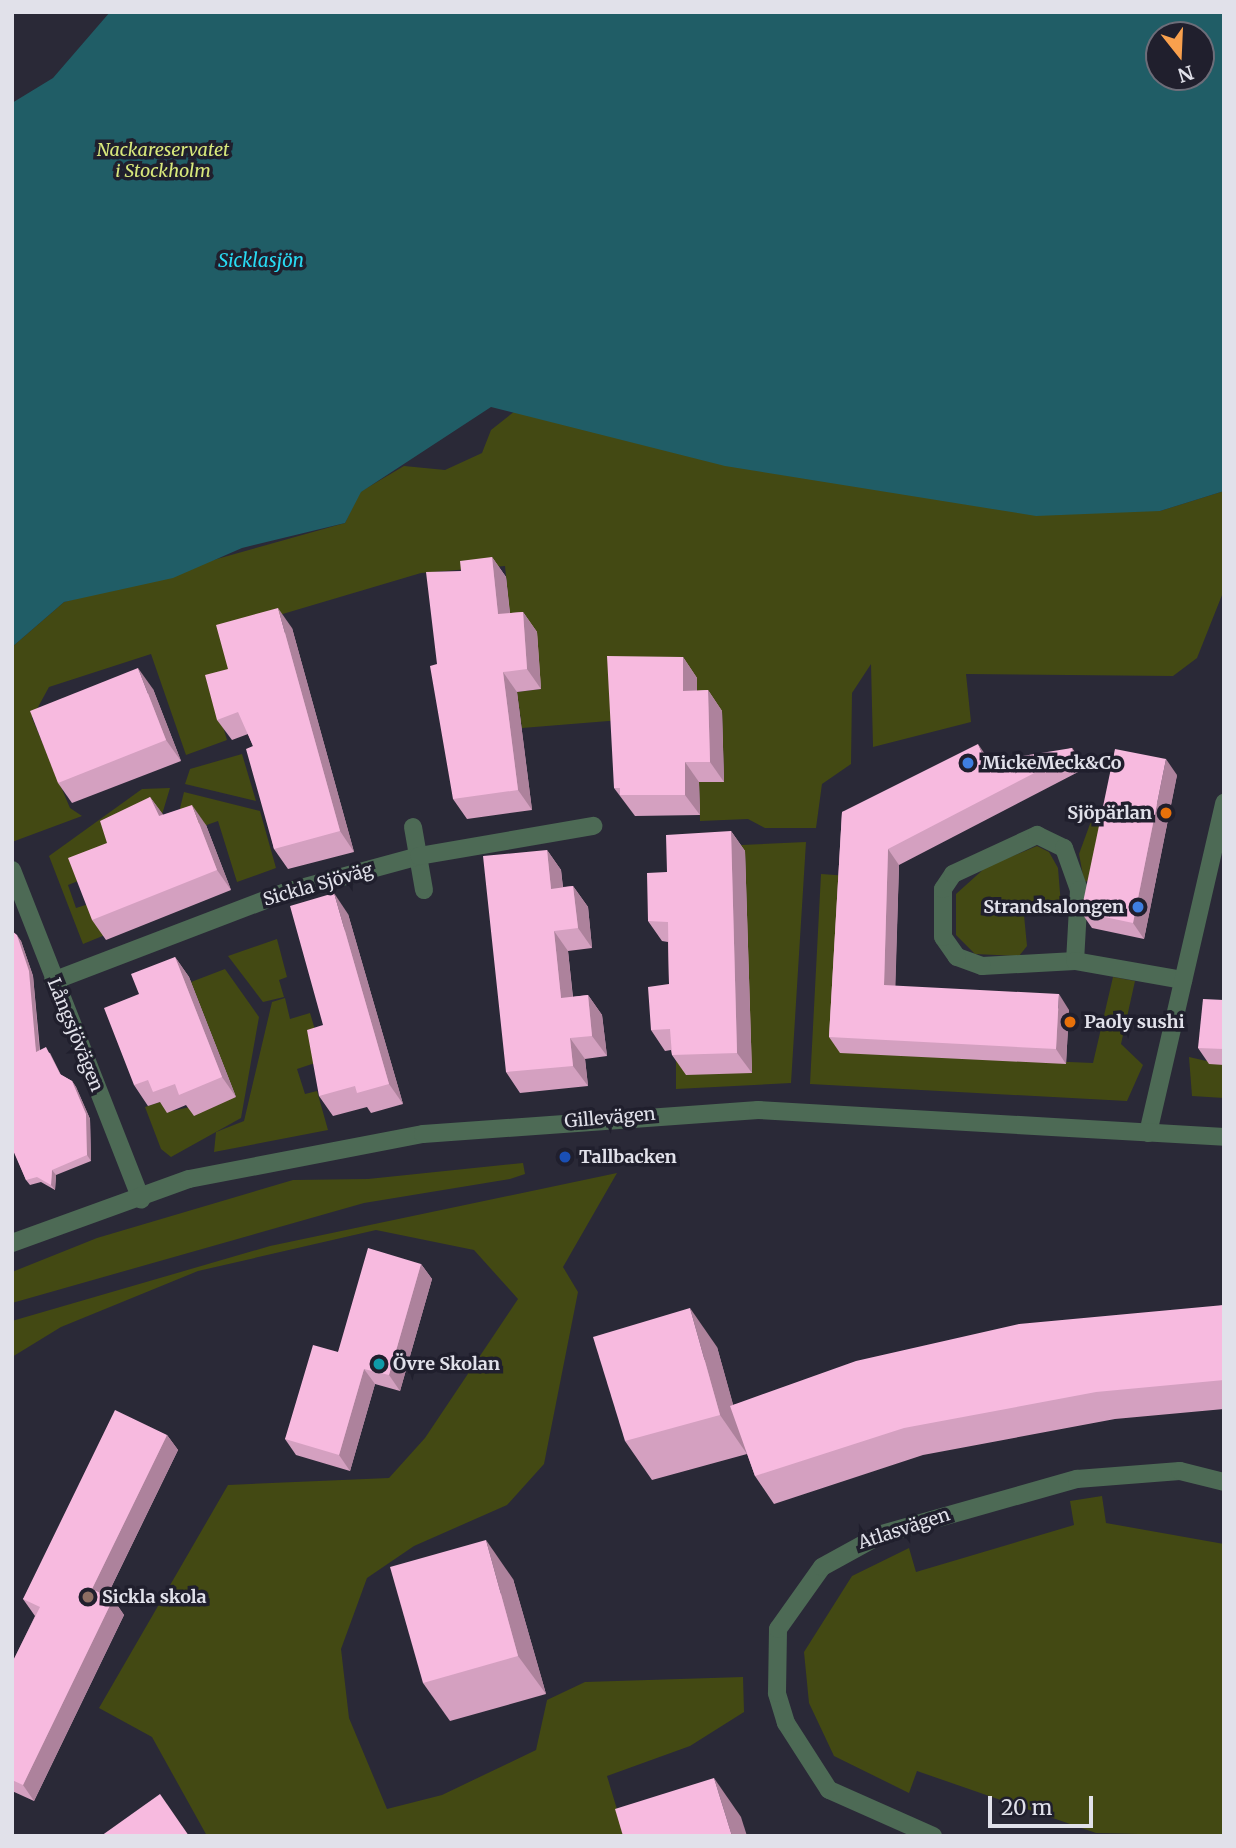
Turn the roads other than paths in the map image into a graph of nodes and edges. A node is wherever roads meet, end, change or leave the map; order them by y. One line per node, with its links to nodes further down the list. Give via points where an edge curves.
1 (1224, 803): 8 (street)
2 (593, 825): 4 (street, Sickla Sjöväg)
3 (413, 827): 4 (street)
4 (419, 856): 6 (street); 9 (street, Sickla Sjöväg, via 283,893)
5 (12, 870): 9 (street, Långsjövägen)
6 (424, 890)
7 (1075, 961): 7 (street, via 1079,890 1064,848 1037,835 953,874 943,889 943,937 957,957 982,966); 8 (street)
8 (1183, 980): 10 (street)
9 (53, 981): 12 (street, Långsjövägen)
10 (1148, 1133): 11 (street, Gillevägen); 12 (street, Gillevägen, via 696,1112 423,1134 218,1172)
11 (1224, 1137)
12 (141, 1200): 13 (street, Gillevägen)
13 (12, 1243)
14 (1224, 1482): 15 (street, Atlasvägen, via 1180,1471 1077,1479 882,1534 822,1567 778,1629 777,1693 786,1723 829,1790)
15 (933, 1836)

